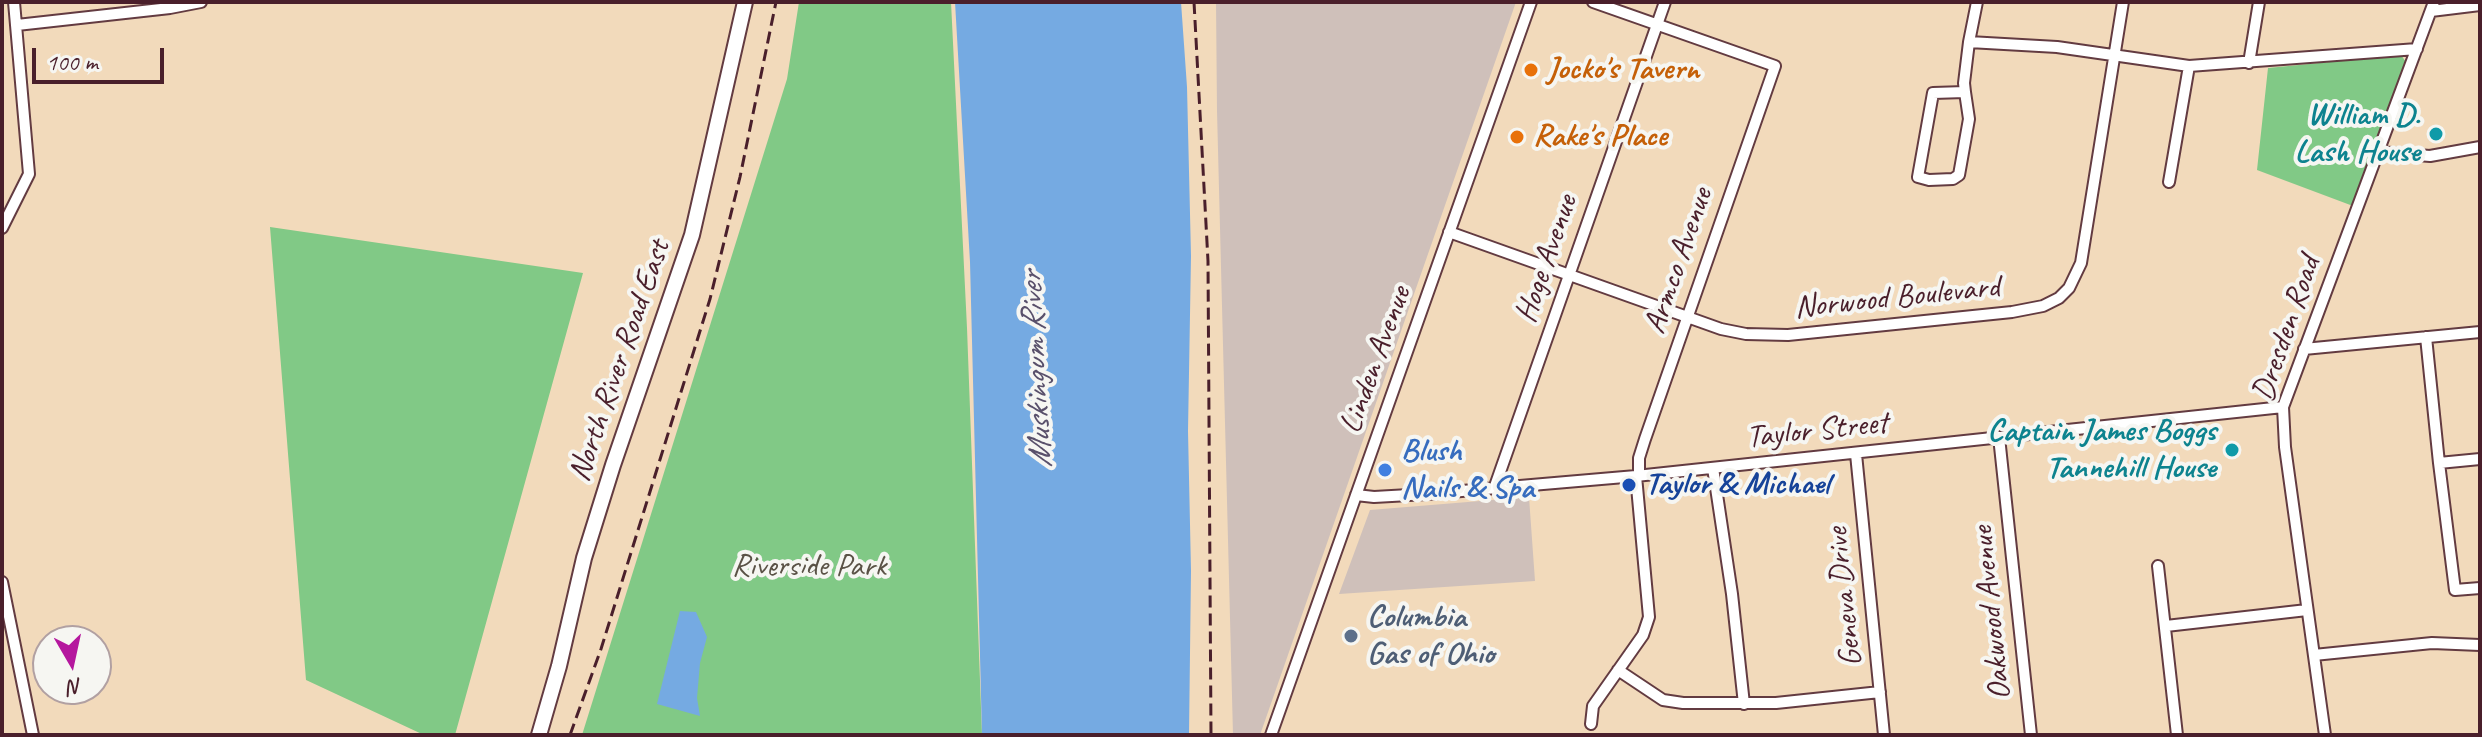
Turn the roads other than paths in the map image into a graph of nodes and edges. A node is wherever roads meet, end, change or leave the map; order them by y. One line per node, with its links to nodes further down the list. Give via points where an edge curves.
1 (14, 2): 13 (street)
2 (201, 2): 13 (street)
3 (745, 2): 51 (main road, North River Road East, via 690,245 592,532)
4 (1531, 2): 24 (street, Linden Avenue)
5 (1593, 2): 12 (street)
6 (1665, 2): 12 (street, Hoge Avenue)
7 (1977, 2): 14 (street)
8 (2123, 2): 16 (street, Norwood Boulevard)
9 (2259, 2): 17 (street)
10 (2480, 5): 11 (street)
11 (2433, 7): 15 (street, Dresden Road)
12 (1658, 24): 25 (street, Hoge Avenue); 26 (street, Armco Avenue, via 1775,66)
13 (17, 25): 23 (street, via 29,174)
14 (1969, 42): 16 (street); 19 (street)
15 (2417, 49): 17 (street); 21 (street, Dresden Road)
16 (2115, 55): 18 (street); 26 (street, Norwood Boulevard, via 2081,263 2059,298 2026,310 1788,335 1746,334)
17 (2249, 63): 18 (street)
18 (2189, 66): 22 (street)
19 (1965, 92): 19 (street, via 1933,93 1918,177 1959,175 1969,119)
20 (2480, 147): 21 (street, via 2430,156)
21 (2379, 152): 29 (street, Dresden Road)
22 (2169, 182)
23 (2, 228)
24 (1449, 232): 25 (street, Norwood Boulevard); 38 (street, Linden Avenue)
25 (1569, 275): 26 (street, Norwood Boulevard); 37 (street, Hoge Avenue)
26 (1686, 316): 36 (street, Armco Avenue)
27 (2480, 332): 28 (street)
28 (2426, 337): 29 (street); 34 (street)
29 (2304, 349): 30 (street, Dresden Road)
30 (2283, 407): 31 (street, Taylor Street); 42 (street, Dresden Road)
31 (1999, 437): 32 (street, Taylor Street); 54 (street, Oakwood Avenue)
32 (1856, 454): 35 (street, Taylor Street); 47 (street, Geneva Drive)
33 (2480, 459): 34 (street)
34 (2439, 463): 41 (street, via 2455,590)
35 (1713, 468): 36 (street, Taylor Street); 48 (street)
36 (1637, 476): 37 (street, Taylor Street); 46 (street, Armco Avenue, via 1649,617)
37 (1494, 489): 38 (street, Taylor Street)
38 (1356, 495): 52 (street, Linden Avenue)
39 (2158, 566): 43 (street)
40 (2, 582): 50 (street)
41 (2480, 588)
42 (2307, 610): 43 (street); 45 (street, Dresden Road)
43 (2166, 626): 55 (street)
44 (2480, 645): 45 (street, via 2432,643)
45 (2314, 655): 56 (street, Dresden Road)
46 (1618, 670): 48 (street, via 1669,702); 49 (street, Armco Avenue, via 1593,706)
47 (1880, 692): 48 (street); 53 (street, Geneva Drive)
48 (1744, 704)
49 (1591, 724)
50 (33, 735)
51 (539, 735)
52 (1271, 735)
53 (1884, 735)
54 (2031, 735)
55 (2177, 735)
56 (2325, 735)

